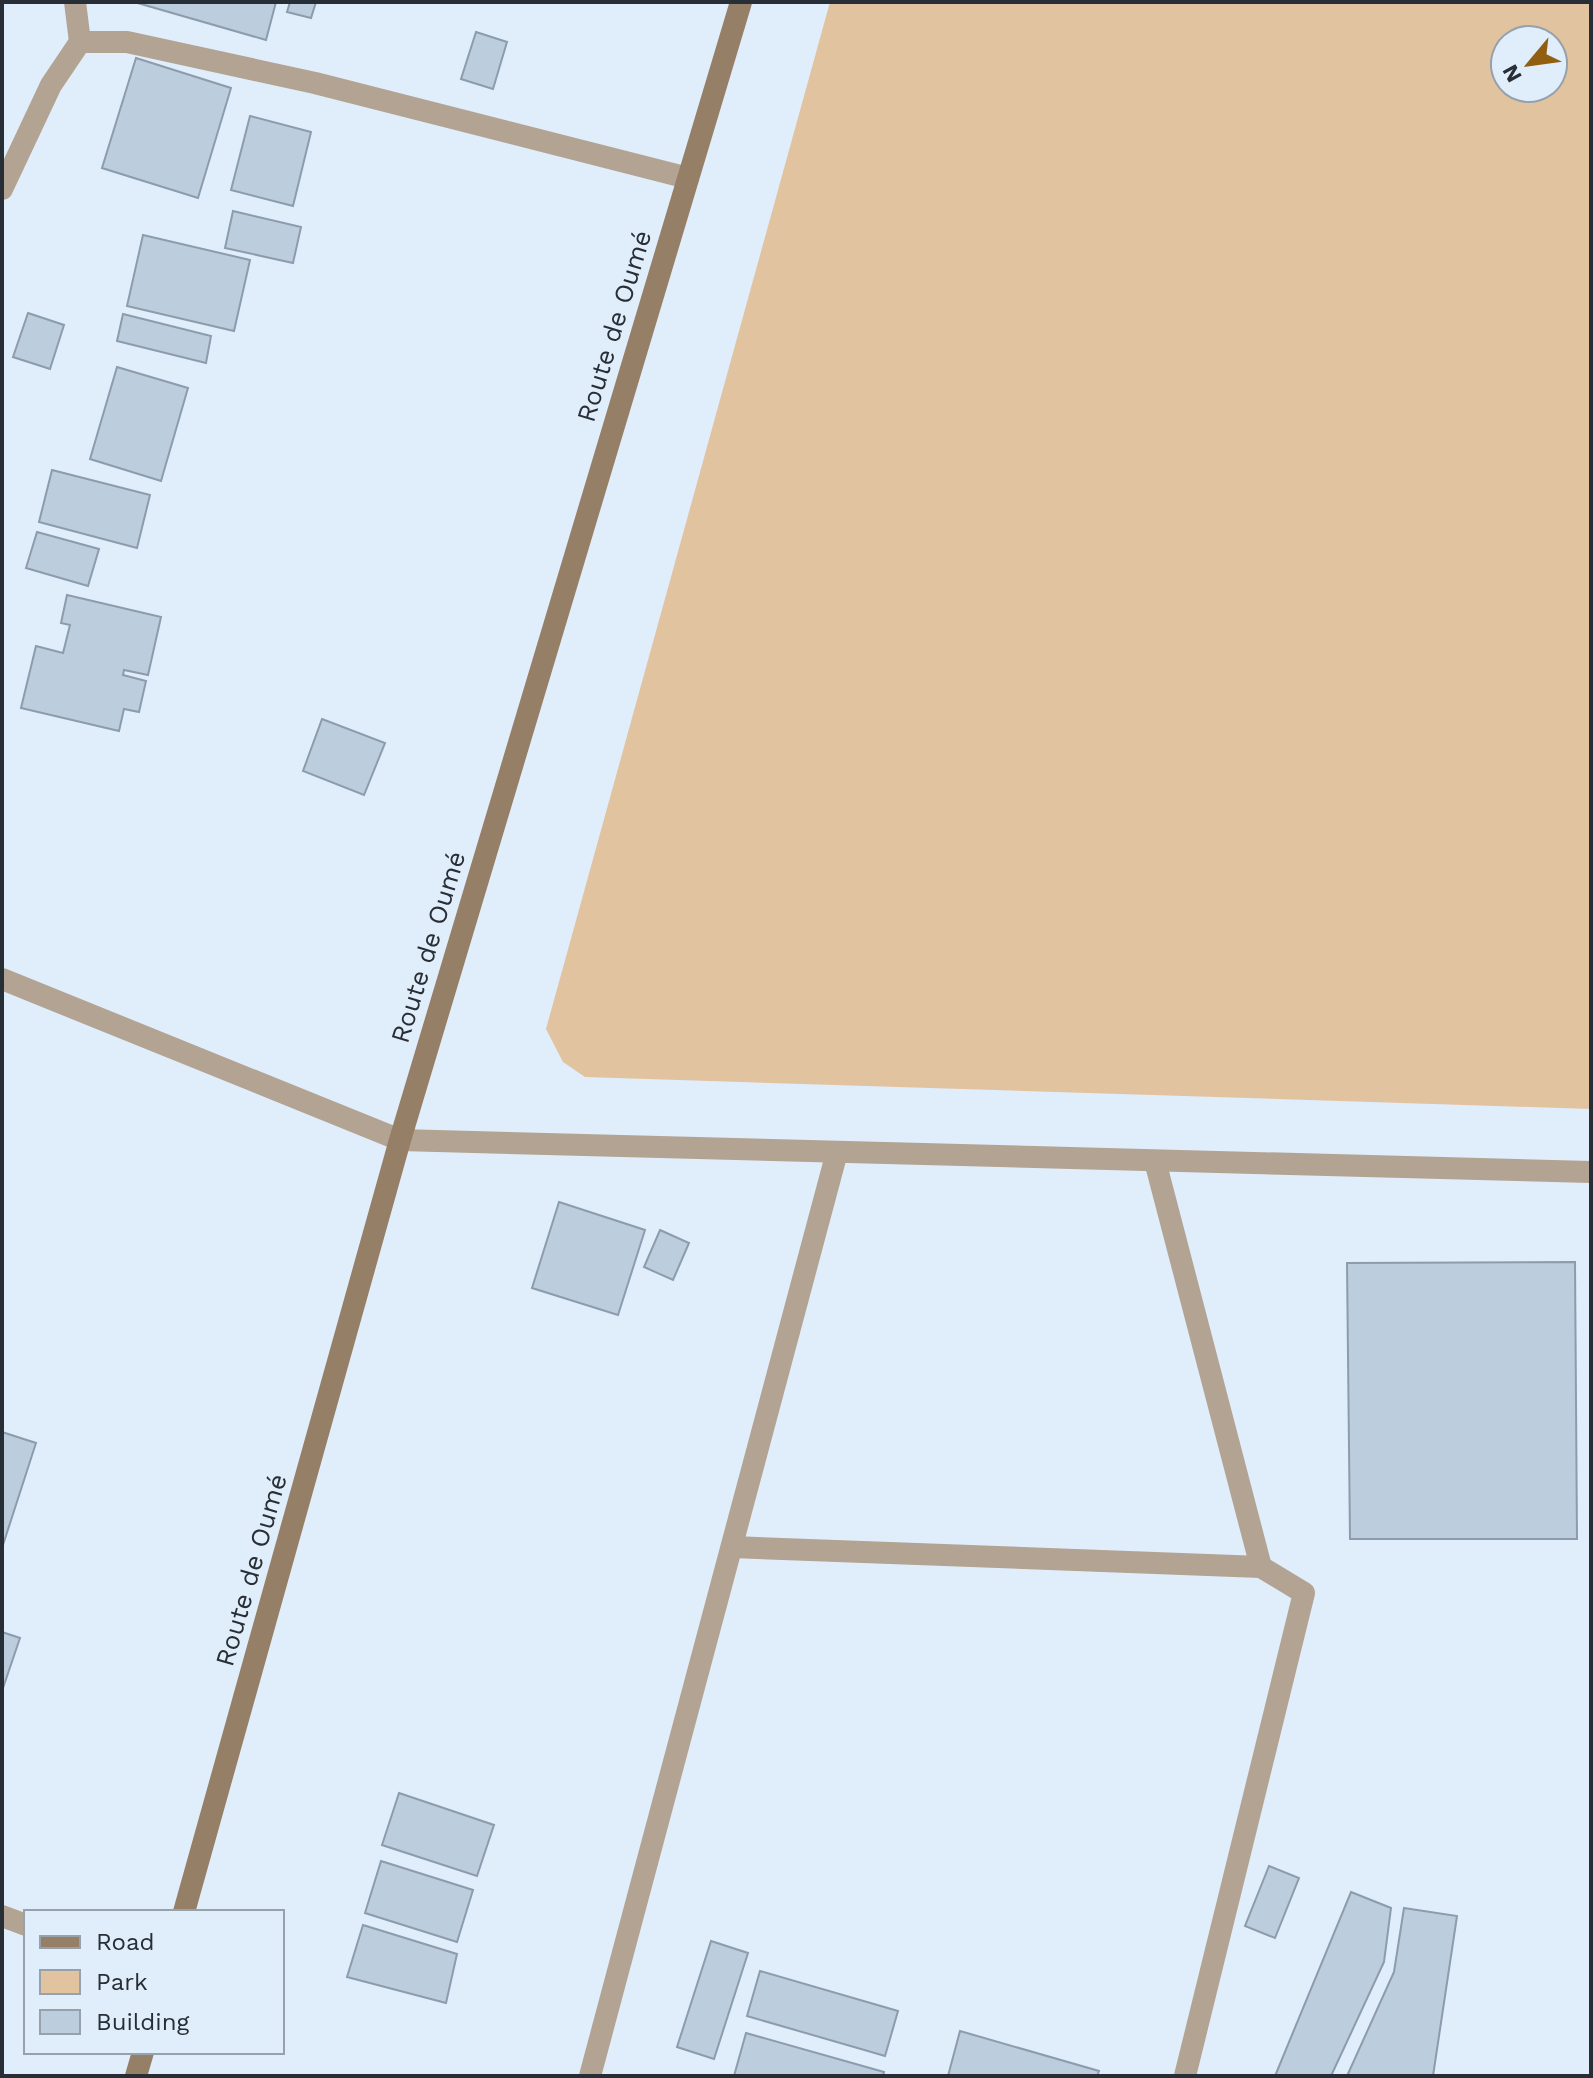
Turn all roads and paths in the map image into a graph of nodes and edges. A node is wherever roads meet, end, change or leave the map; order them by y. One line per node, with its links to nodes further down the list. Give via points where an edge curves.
1 (75, 2): 3 (street)
2 (741, 2): 4 (main road, Route de Oumé)
3 (80, 42): 4 (street, via 127,42 315,83); 5 (street, via 51,85)
4 (688, 178): 7 (main road, Route de Oumé)
5 (2, 189)
6 (2, 979): 7 (street)
7 (400, 1140): 8 (street); 13 (main road, Route de Oumé)
8 (837, 1152): 9 (street); 11 (street)
9 (1155, 1161): 10 (street); 12 (street)
10 (1591, 1172)
11 (732, 1547): 12 (street); 18 (street)
12 (1261, 1567): 19 (street, via 1304,1593)
13 (185, 1910)
14 (2, 1916): 15 (street)
15 (24, 1924)
16 (142, 2054): 17 (main road)
17 (136, 2076)
18 (590, 2076)
19 (1185, 2076)

